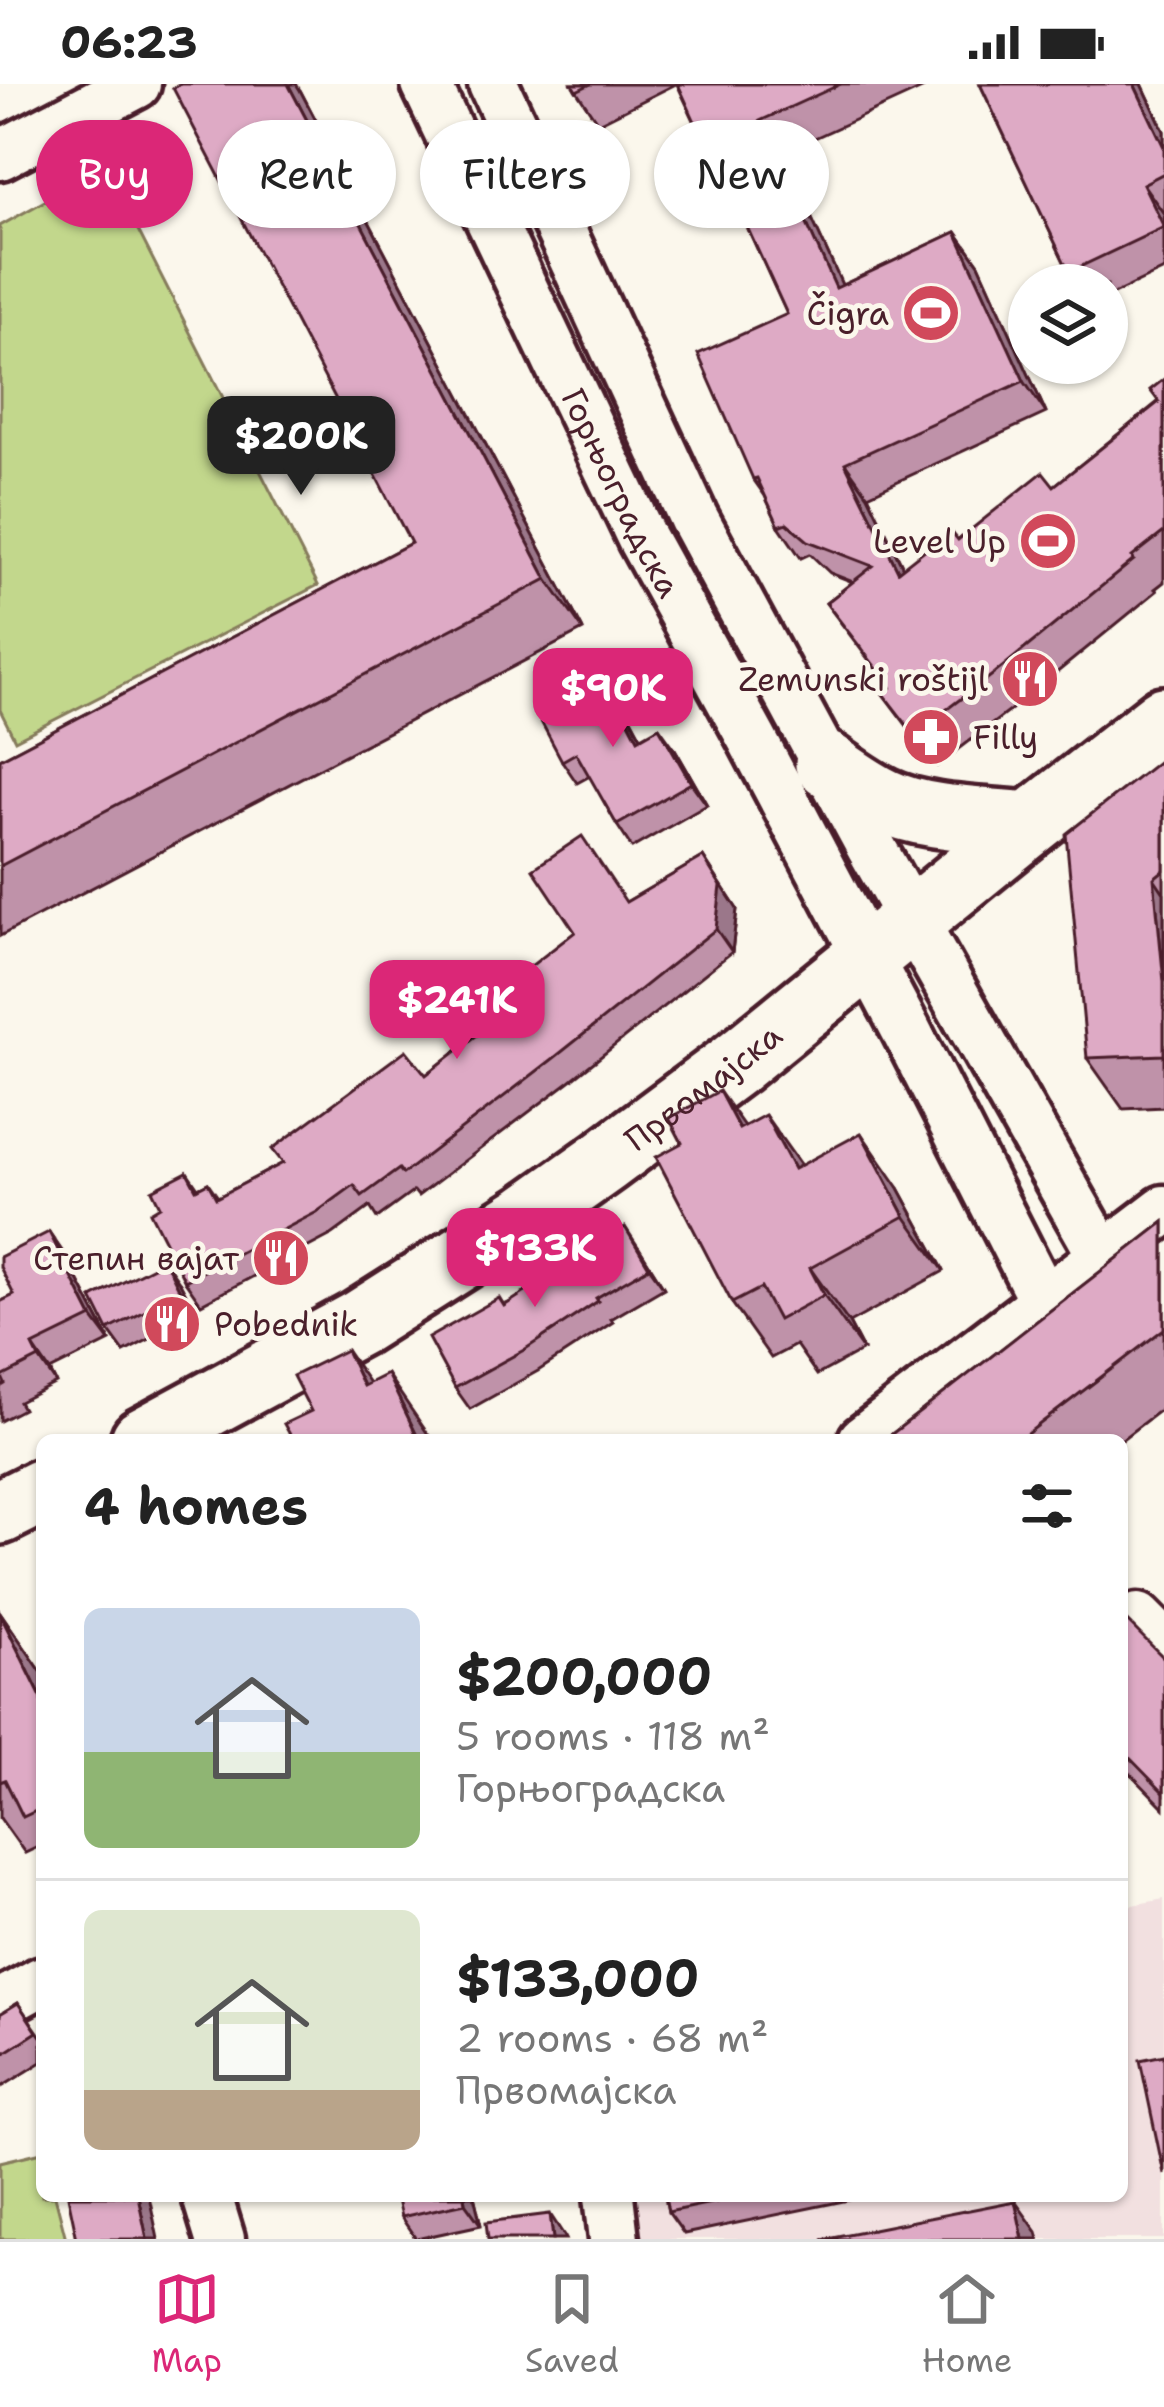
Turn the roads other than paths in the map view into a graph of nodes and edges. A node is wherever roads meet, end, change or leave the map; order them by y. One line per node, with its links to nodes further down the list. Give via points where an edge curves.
1 (136, 84): 4 (street)
2 (426, 84): 8 (street, Горњоградска, via 642,539 752,739)
3 (493, 84): 6 (street, Горњоградска, via 693,517)
4 (0, 155)
5 (1164, 719): 7 (main road, Првомајска)
6 (827, 764): 7 (main road, via 886,802 921,813); 8 (street, Горњоградска)
7 (1030, 824): 8 (main road, Првомајска)
8 (889, 939): 10 (street); 11 (street, via 906,1030); 12 (main road, Првомајска, via 529,1215 359,1323)
9 (1164, 1210): 10 (street)
10 (1103, 1257): 11 (street)
11 (1044, 1301): 13 (street)
12 (153, 1434)
13 (871, 1434)
14 (36, 1494): 15 (main road)
15 (0, 1512)
16 (36, 1984): 17 (street)
17 (0, 2004)
18 (209, 2202): 20 (street)
19 (609, 2202): 21 (street)
20 (220, 2239)
21 (614, 2239)

